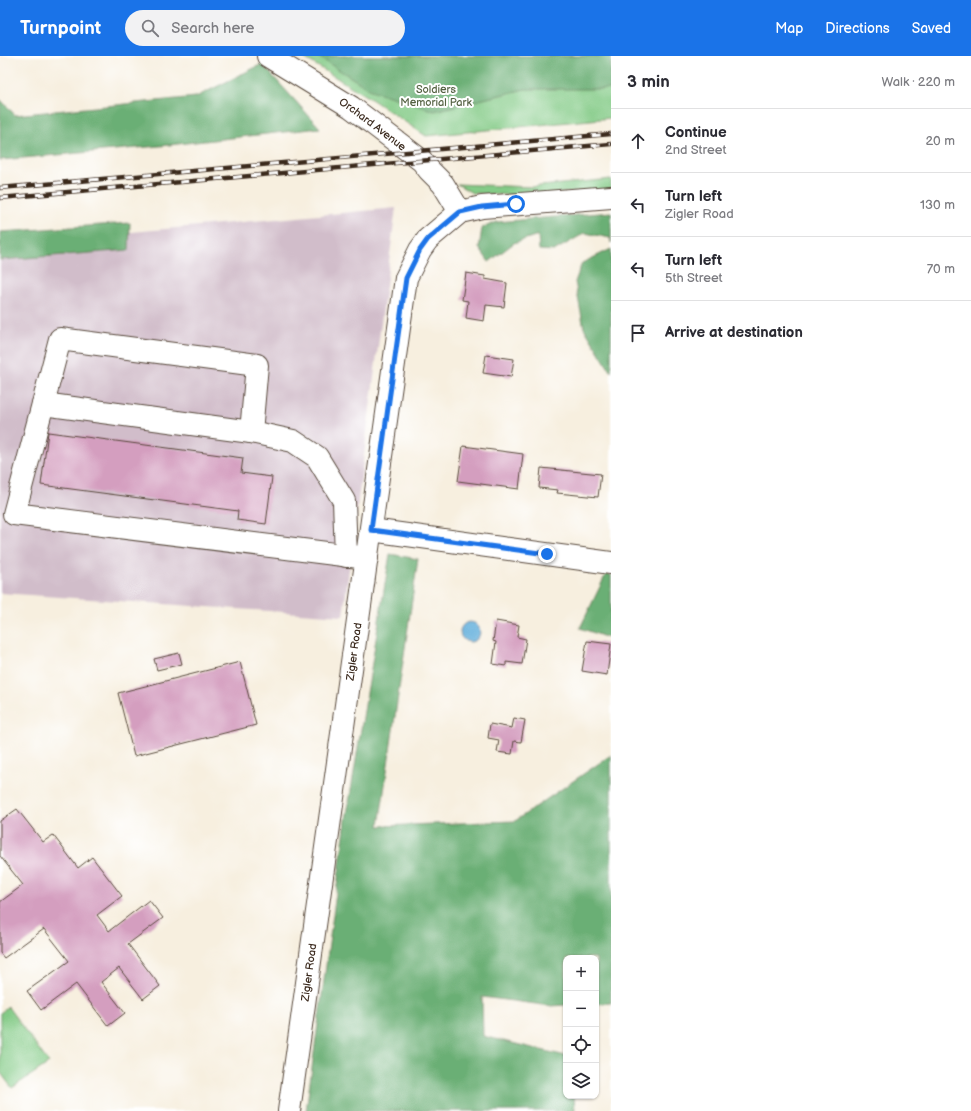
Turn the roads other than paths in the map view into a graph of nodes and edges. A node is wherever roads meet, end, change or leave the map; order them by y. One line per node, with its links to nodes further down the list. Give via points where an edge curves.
1 (268, 56): 3 (street, Orchard Avenue, via 351,107 422,161 443,184)
2 (611, 197): 3 (street, via 482,207)
3 (460, 212): 7 (street, Zigler Road, via 428,239 406,278)
4 (43, 404): 5 (street); 5 (street, via 60,339 258,365); 6 (street)
5 (251, 432): 8 (street, via 293,441 317,457 344,501)
6 (7, 513): 8 (street)
7 (371, 530): 9 (street, Zigler Road); 10 (street)
8 (346, 556): 9 (street)
9 (367, 558): 11 (street, Zigler Road)
10 (611, 563)
11 (289, 1111)

